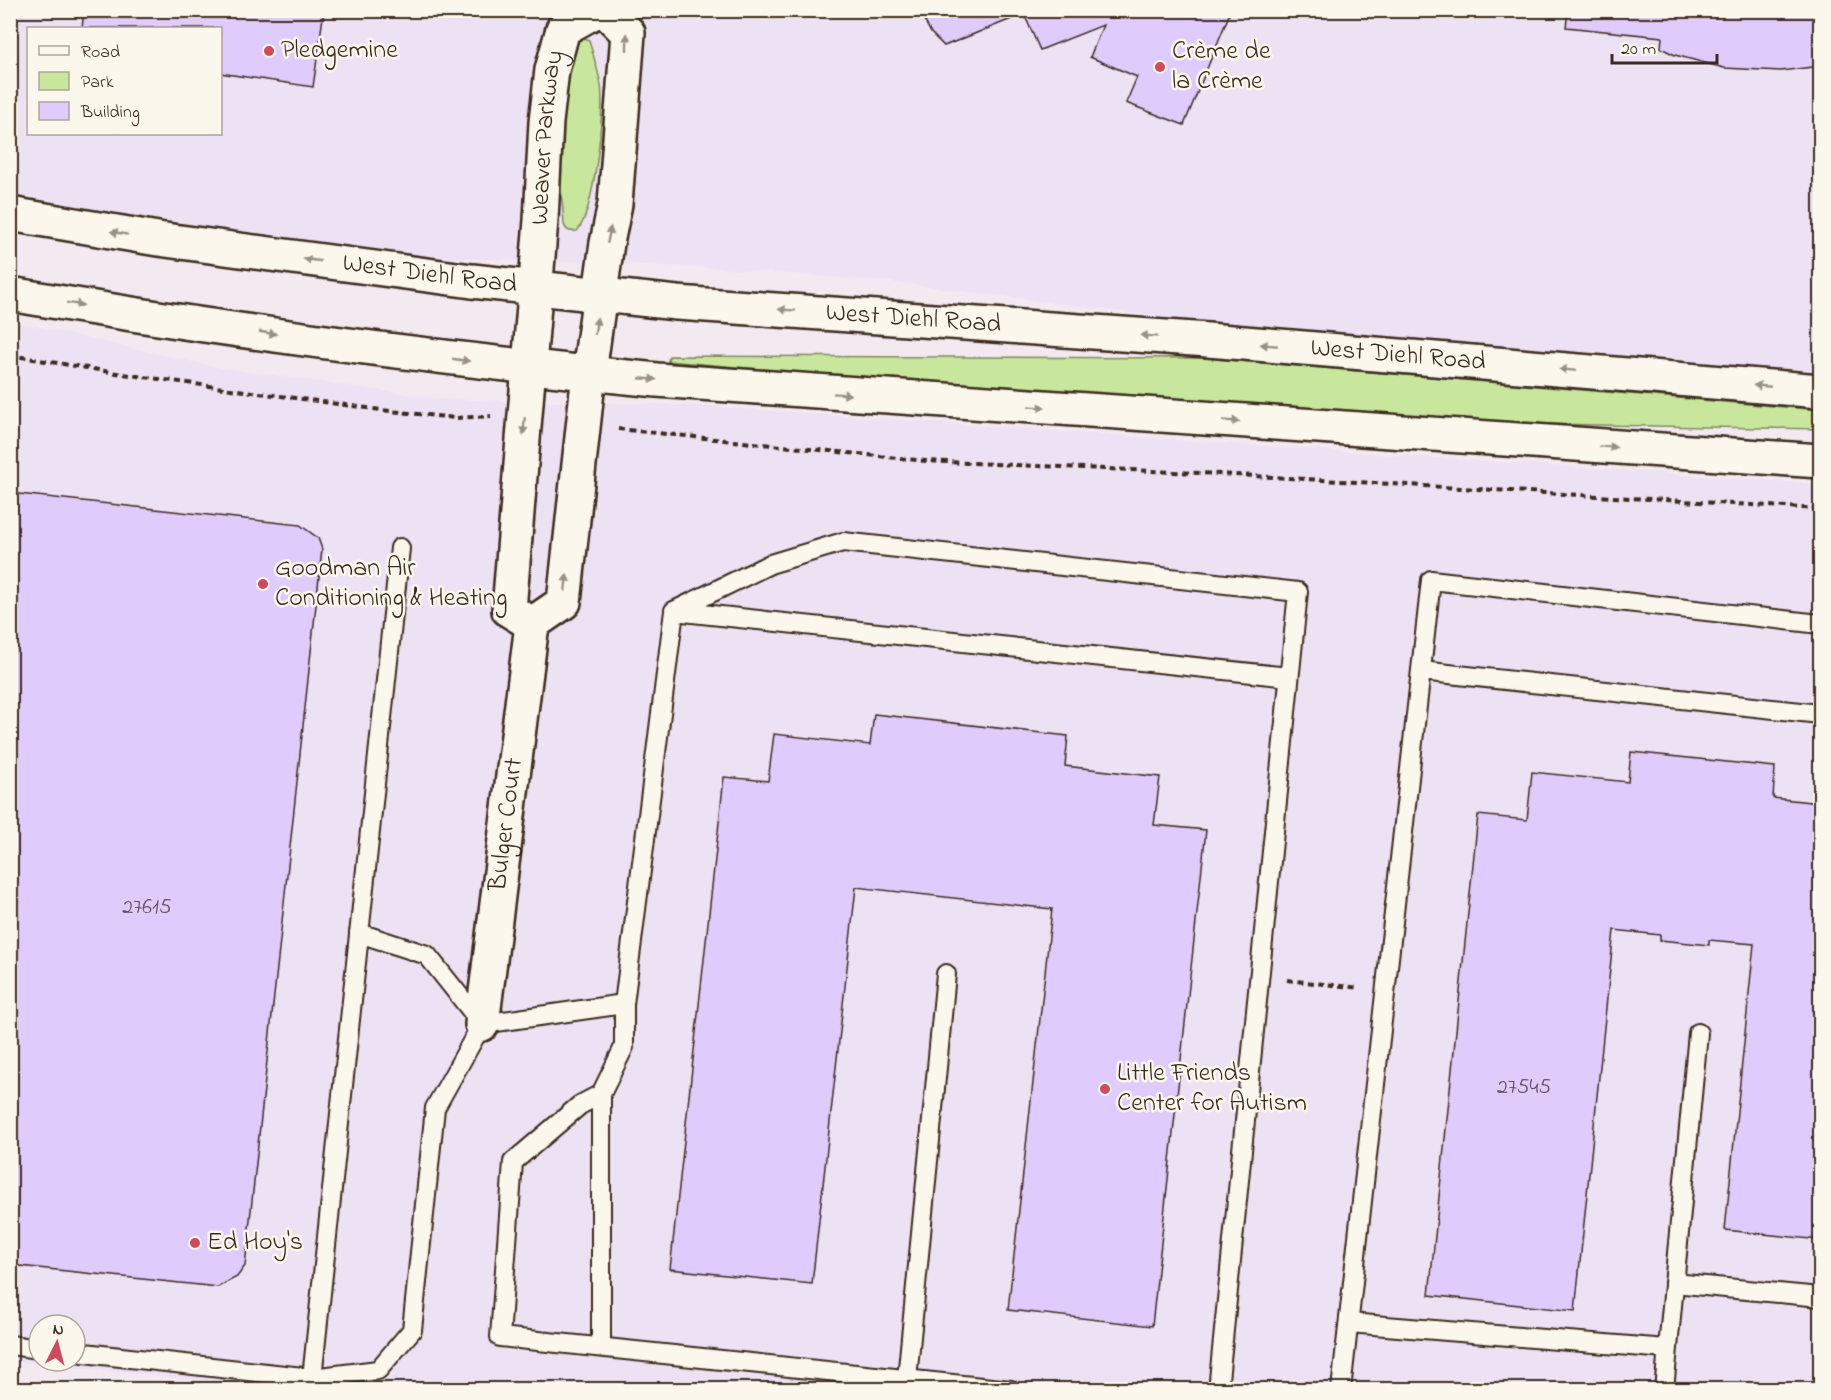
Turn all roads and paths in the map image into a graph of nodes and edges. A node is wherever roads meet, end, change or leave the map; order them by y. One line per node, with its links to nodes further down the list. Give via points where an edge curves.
1 (597, 10): 4 (street, Weaver Parkway, via 563,29 552,70)
2 (605, 10): 5 (street, one-way to 2, via 615,204 628,33)
3 (10, 214): 4 (street, West Diehl Road, one-way to 3, via 158,239)
4 (535, 287): 5 (street, West Diehl Road); 8 (street)
5 (600, 293): 9 (street, one-way to 5); 10 (street, West Diehl Road, one-way to 5, via 1220,341 677,303)
6 (10, 294): 8 (street, one-way to 8, via 211,326)
7 (10, 355): 11 (path)
8 (529, 367): 9 (street); 17 (street, one-way to 17, via 509,610)
9 (589, 373): 13 (street, one-way to 13, via 797,391); 17 (street, one-way to 9, via 564,602)
10 (1821, 391)
11 (455, 418)
12 (653, 433): 14 (path, via 926,461)
13 (1821, 461)
14 (1821, 509)
15 (400, 548): 22 (lane)
16 (674, 611): 20 (lane); 20 (lane, via 770,564 843,542 855,543 1298,592); 26 (lane)
17 (532, 624): 27 (street, Bulger Court)
18 (1821, 624): 19 (lane, via 1431,580)
19 (1421, 671): 21 (lane); 32 (lane)
20 (1289, 677): 41 (lane)
21 (1821, 714)
22 (359, 933): 27 (lane, via 426,955); 38 (lane)
23 (946, 974): 39 (lane)
24 (1308, 983): 25 (path)
25 (1341, 986)
26 (624, 1004): 27 (lane); 29 (lane, via 624,1047)
27 (482, 1024): 38 (lane, via 435,1108 412,1330 378,1370)
28 (1698, 1033): 30 (lane)
29 (601, 1094): 35 (lane); 35 (lane, via 580,1105 513,1162 500,1337)
30 (1674, 1283): 31 (lane); 36 (lane)
31 (1821, 1297)
32 (1349, 1323): 36 (lane); 42 (lane)
33 (10, 1345): 34 (lane)
34 (27, 1347)
35 (601, 1347): 39 (lane)
36 (1667, 1349): 43 (lane)
37 (87, 1354): 38 (lane)
38 (312, 1378)
39 (907, 1379): 40 (lane)
40 (1011, 1389)
41 (1218, 1389)
42 (1341, 1389)
43 (1664, 1389)

